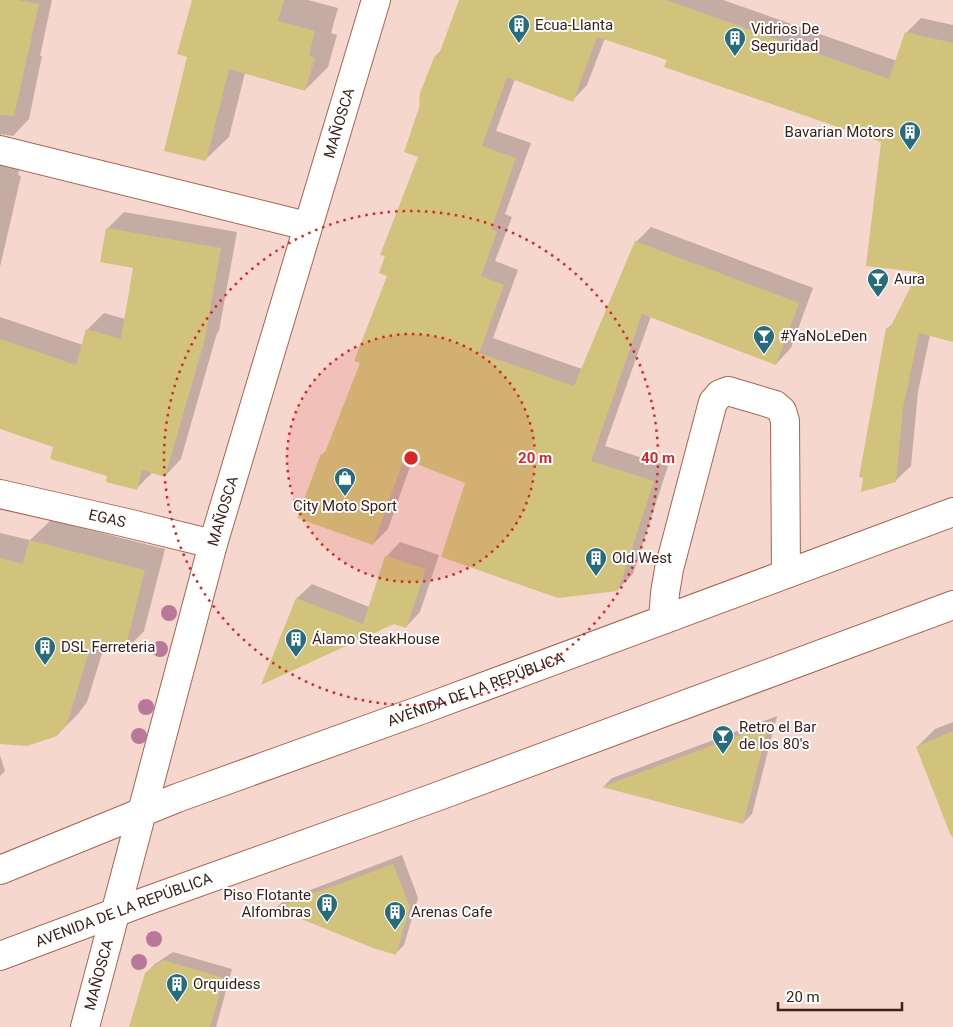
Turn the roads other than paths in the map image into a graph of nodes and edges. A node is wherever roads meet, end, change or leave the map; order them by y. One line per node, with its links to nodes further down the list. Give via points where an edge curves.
1 (376, 0): 3 (main road, MAÑOSCA)
2 (0, 150): 3 (main road)
3 (307, 226): 6 (main road, MAÑOSCA)
4 (0, 494): 6 (main road, EGAS)
5 (953, 512): 7 (main road, AVENIDA DE LA REPÚBLICA)
6 (213, 544): 10 (main road, MAÑOSCA)
7 (786, 574): 9 (main road, AVENIDA DE LA REPÚBLICA); 9 (main road, via 786,421 775,405 728,392 720,394 713,402 672,560)
8 (953, 604): 12 (main road, AVENIDA DE LA REPÚBLICA, via 436,797)
9 (663, 620): 10 (main road, AVENIDA DE LA REPÚBLICA)
10 (143, 812): 11 (main road, AVENIDA DE LA REPÚBLICA); 12 (main road, MAÑOSCA)
11 (0, 870)
12 (116, 912): 13 (main road, AVENIDA DE LA REPÚBLICA); 14 (main road, MAÑOSCA)
13 (0, 956)
14 (85, 1027)

